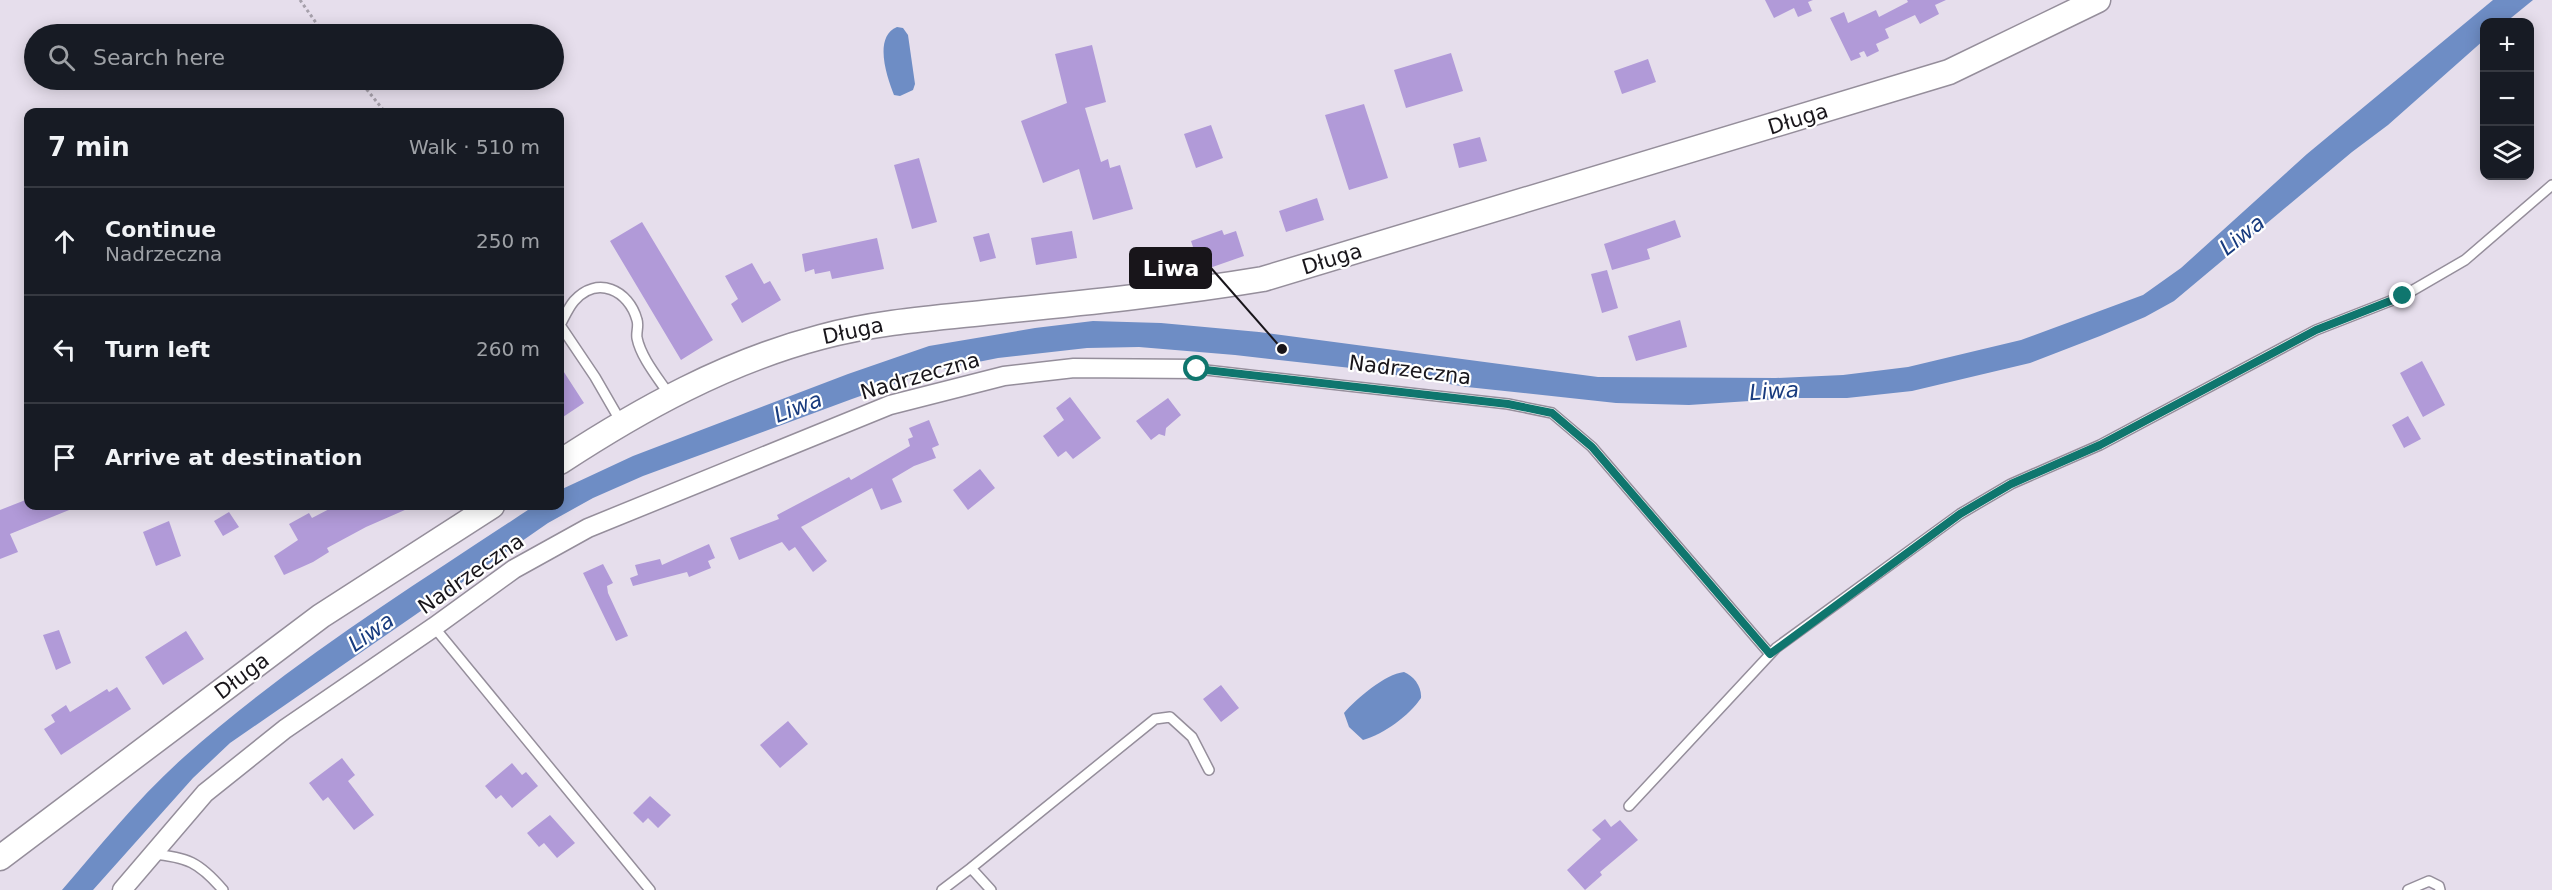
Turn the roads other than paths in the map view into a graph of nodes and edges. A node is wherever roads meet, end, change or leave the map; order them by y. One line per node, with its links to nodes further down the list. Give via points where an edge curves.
1 (2098, 0): 6 (street, Długa, via 1949,72 1263,279 1179,293 879,324 779,349)
2 (2552, 185): 11 (lane, via 2465,260 2403,296 2316,330 2100,445 2011,484 1970,508)
3 (564, 318): 6 (lane, via 573,302 587,290 609,287 618,291 633,308 637,338)
4 (564, 331): 7 (lane)
5 (1197, 369): 10 (street, Nadrzeczna, via 1074,368 1004,375 890,405 588,528 514,568); 11 (lane, Nadrzeczna, via 1508,404 1552,413 1592,447)
6 (670, 396): 7 (street, Długa)
7 (621, 422): 8 (street, Długa)
8 (564, 459)
9 (486, 510): 15 (street, Długa, via 321,616)
10 (434, 627): 14 (street, Nadrzeczna, via 276,736 205,794); 19 (lane)
11 (1770, 654): 13 (lane)
12 (1209, 770): 16 (lane, via 1192,737 1170,717 1155,719)
13 (1629, 806)
14 (152, 854): 17 (street, Nadrzeczna); 18 (lane, via 181,857 195,864)
15 (0, 858)
16 (971, 868): 20 (lane); 21 (lane)
17 (122, 890)
18 (223, 890)
19 (650, 890)
20 (942, 890)
21 (991, 890)
22 (2408, 890): 23 (lane, via 2429,881)
23 (2440, 890)

